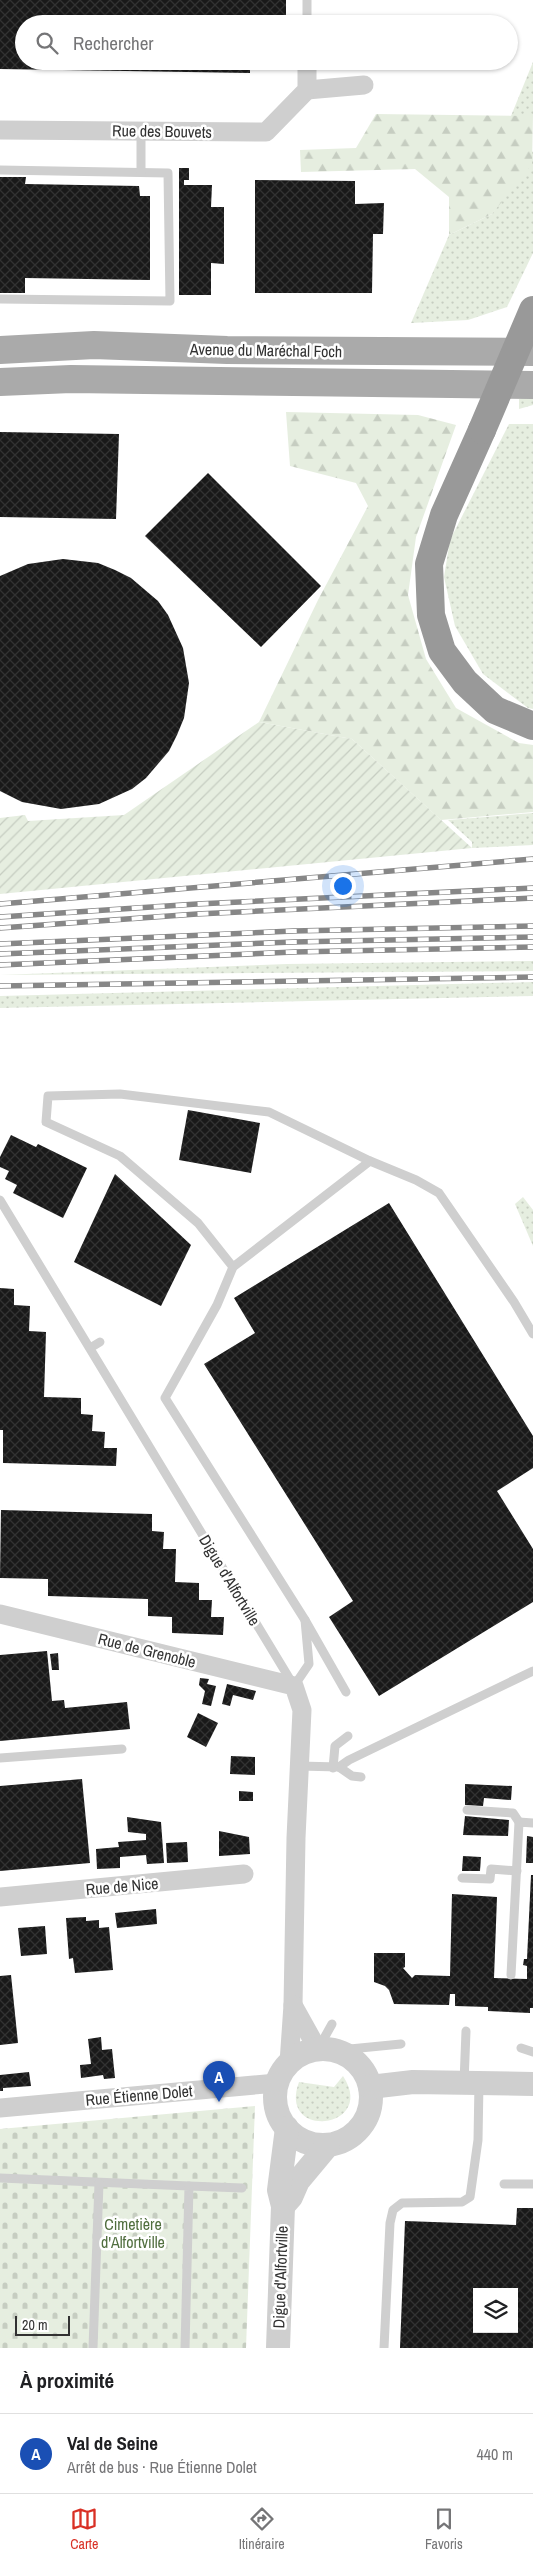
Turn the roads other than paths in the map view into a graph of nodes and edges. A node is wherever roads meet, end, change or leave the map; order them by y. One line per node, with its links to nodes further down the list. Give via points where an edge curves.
1 (307, 0): 2 (lane)
2 (307, 15)
3 (307, 70): 5 (street)
4 (364, 85): 5 (street)
5 (307, 90): 7 (street, Rue des Bouvets, via 266,132)
6 (0, 130): 7 (street, Rue des Bouvets)
7 (141, 130): 9 (lane)
8 (0, 170): 9 (lane)
9 (141, 172): 10 (lane, via 168,173 170,301)
10 (0, 299)
11 (533, 310): 16 (highway, bridge, via 444,515 428,564 431,615 442,651 465,682 495,710)
12 (0, 350): 13 (main road, Avenue du Maréchal Foch, via 94,345 227,350)
13 (533, 352)
14 (0, 382): 15 (main road, Avenue du Maréchal Foch, via 71,379)
15 (533, 385)
16 (533, 726)
17 (370, 1161): 19 (lane); 19 (lane, via 269,1112 120,1094 48,1096 46,1122 120,1156 198,1223); 20 (lane, via 416,1180 439,1194)
18 (0, 1200): 22 (lane, Digue d'Alfortville)
19 (233, 1267): 24 (lane, via 217,1305 165,1398)
20 (533, 1334)
21 (100, 1342): 22 (lane)
22 (90, 1348): 26 (lane, Digue d'Alfortville)
23 (0, 1614): 26 (street, Rue de Grenoble)
24 (305, 1620): 26 (lane, via 310,1664); 27 (lane)
25 (533, 1671): 32 (lane)
26 (294, 1686): 31 (street, Digue d'Alfortville, via 302,1710)
27 (346, 1692)
28 (348, 1736): 32 (lane, via 336,1746)
29 (122, 1749): 30 (lane)
30 (0, 1758)
31 (299, 1766): 32 (lane); 42 (street, Digue d'Alfortville)
32 (336, 1767): 33 (lane)
33 (361, 1777)
34 (467, 1810): 35 (lane, via 513,1813)
35 (519, 1822): 36 (lane); 37 (lane)
36 (533, 1823)
37 (517, 1871): 39 (lane, via 491,1869 490,1879); 41 (lane)
38 (244, 1874): 40 (street, Rue de Nice)
39 (462, 1878)
40 (0, 1897)
41 (511, 1975)
42 (293, 2006): 47 (street); 50 (street, Digue d'Alfortville)
43 (332, 2024): 47 (lane)
44 (466, 2037): 51 (lane)
45 (401, 2044): 49 (lane, via 350,2049)
46 (521, 2048): 48 (lane)
47 (318, 2050): 49 (street, via 332,2050); 50 (street, via 307,2052)
48 (533, 2052)
49 (345, 2055): 53 (street, via 356,2062)
50 (283, 2073): 54 (street, Rue Étienne Dolet); 55 (street, via 275,2099 278,2114)
51 (471, 2083): 52 (street); 53 (street, via 413,2082); 67 (lane, via 478,2140 470,2197 462,2202 402,2202 393,2210)
52 (533, 2084)
53 (370, 2086): 56 (street, via 369,2107 362,2125 353,2135)
54 (0, 2108)
55 (287, 2128): 56 (street, via 305,2142); 63 (street, Digue d'Alfortville, via 279,2190)
56 (328, 2145): 63 (street, Digue d'Alfortville, via 298,2181)
57 (0, 2178): 58 (lane)
58 (99, 2183): 61 (lane); 64 (lane)
59 (504, 2184): 60 (lane)
60 (533, 2184)
61 (189, 2186): 62 (lane); 65 (lane)
62 (242, 2188)
63 (283, 2206): 66 (street, Digue d'Alfortville)
64 (93, 2348)
65 (185, 2348)
66 (278, 2348)
67 (384, 2348)

